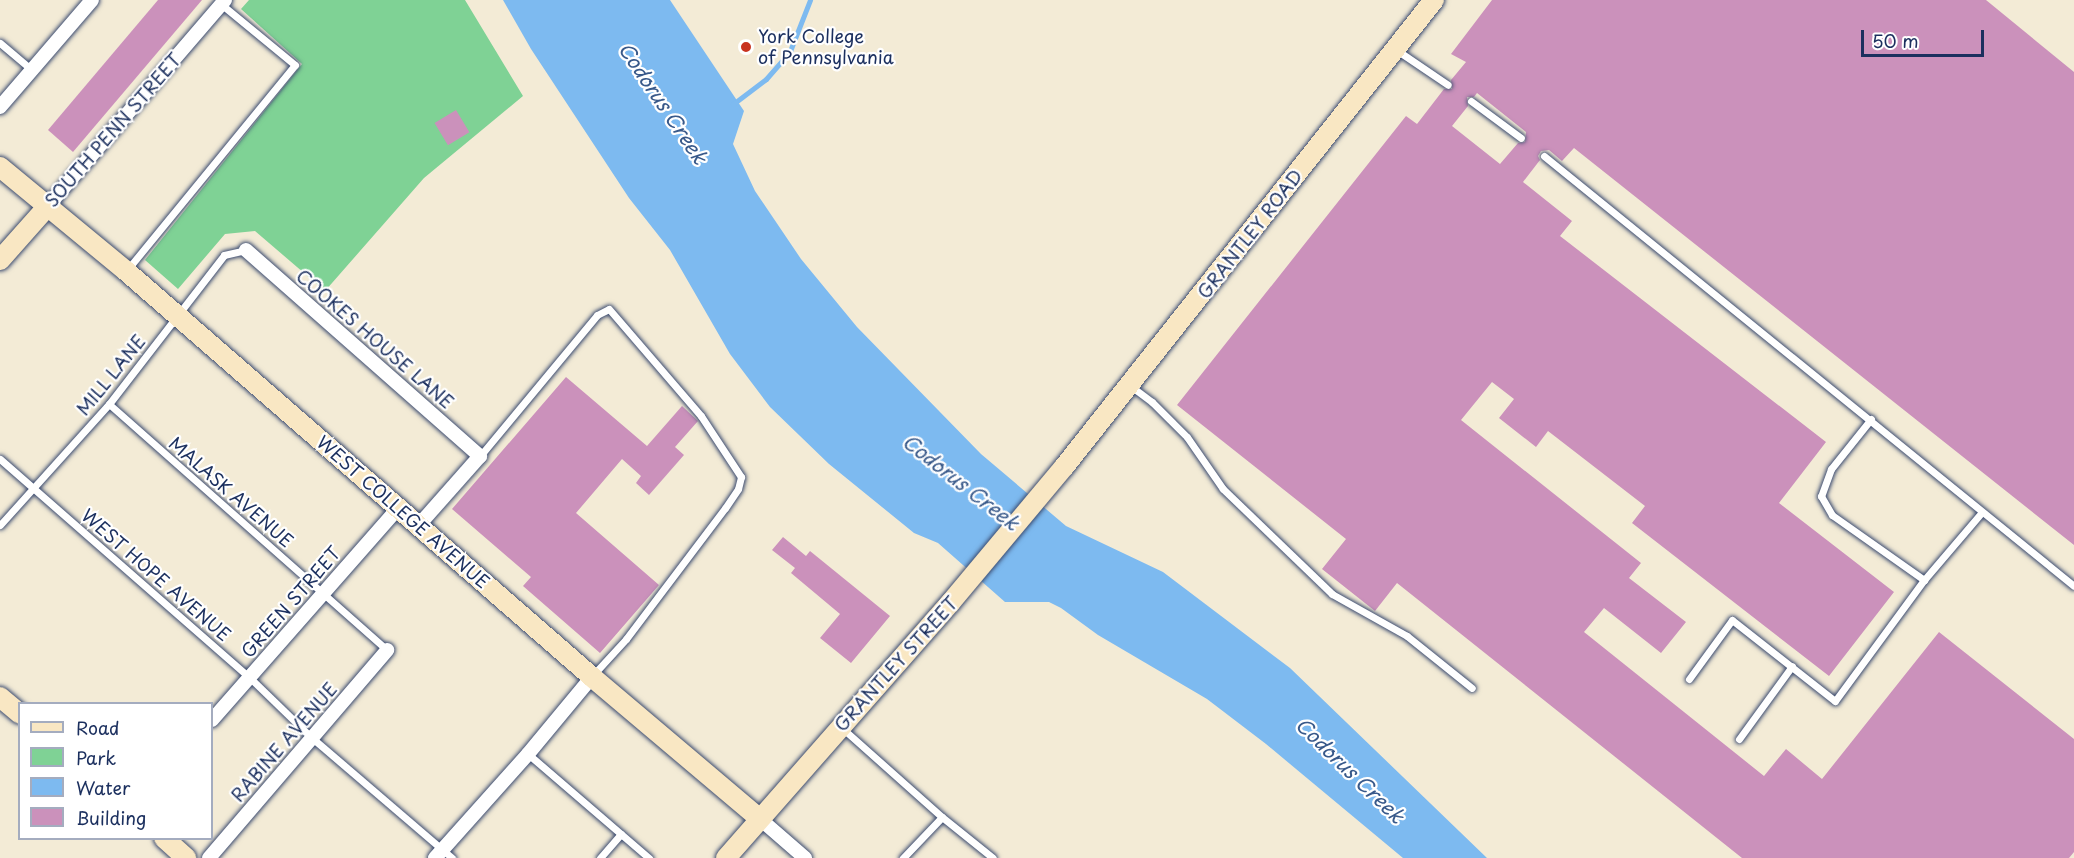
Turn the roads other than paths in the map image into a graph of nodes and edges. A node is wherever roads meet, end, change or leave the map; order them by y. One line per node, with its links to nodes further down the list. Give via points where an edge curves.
1 (92, 0): 6 (street)
2 (1434, 0): 5 (street, GRANTLEY ROAD)
3 (223, 2): 13 (street, SOUTH PENN STREET); 16 (lane, via 295,65)
4 (0, 43): 6 (lane)
5 (1396, 49): 7 (lane); 18 (street, GRANTLEY ROAD)
6 (32, 70): 9 (street)
7 (1448, 85)
8 (1471, 101): 10 (lane)
9 (0, 107)
10 (1521, 138)
11 (1544, 156): 20 (lane)
12 (0, 167): 13 (street, WEST COLLEGE AVENUE)
13 (47, 207): 15 (street, SOUTH PENN STREET); 16 (street, WEST COLLEGE AVENUE)
14 (246, 250): 17 (lane, MILL LANE, via 225,255); 21 (street, COOKES HOUSE LANE)
15 (0, 260)
16 (126, 271): 17 (street, WEST COLLEGE AVENUE)
17 (178, 316): 19 (lane, MILL LANE); 25 (street, WEST COLLEGE AVENUE)
18 (1130, 385): 23 (street, GRANTLEY ROAD); 37 (lane, via 1187,437 1223,489 1332,594 1407,636)
19 (109, 404): 24 (lane, MILL LANE); 31 (lane, MALASK AVENUE)
20 (1871, 419): 26 (lane); 29 (lane, via 1831,469 1821,496 1832,515)
21 (480, 456): 28 (street); 35 (lane, via 597,315 609,309 701,416 741,477 725,508 626,639)
22 (0, 459): 24 (lane, WEST HOPE AVENUE)
23 (1064, 467): 41 (street, GRANTLEY STREET)
24 (35, 489): 27 (lane, MILL LANE); 34 (lane, WEST HOPE AVENUE)
25 (398, 508): 28 (street, WEST COLLEGE AVENUE); 31 (street, GREEN STREET)
26 (1982, 512): 29 (lane); 30 (lane)
27 (0, 525)
28 (418, 526): 35 (street, WEST COLLEGE AVENUE)
29 (1924, 580): 33 (lane, via 1835,701)
30 (2074, 586)
31 (323, 592): 32 (lane, MALASK AVENUE); 34 (street, GREEN STREET)
32 (387, 650): 42 (street, RABINE AVENUE)
33 (1792, 666): 36 (lane, via 1732,620); 43 (lane)
34 (249, 677): 40 (street, GREEN STREET); 42 (lane, WEST HOPE AVENUE)
35 (592, 677): 44 (street); 46 (street, WEST COLLEGE AVENUE)
36 (1689, 680)
37 (1472, 688)
38 (0, 697): 39 (street)
39 (18, 712)
40 (213, 719)
41 (840, 726): 45 (lane); 46 (street, GRANTLEY STREET)
42 (311, 737): 49 (lane, WEST HOPE AVENUE); 51 (street, RABINE AVENUE)
43 (1739, 739)
44 (528, 754): 47 (lane); 49 (street)
45 (942, 817): 56 (lane); 57 (lane)
46 (759, 818): 54 (street, GRANTLEY STREET); 55 (street, WEST COLLEGE AVENUE)
47 (621, 834): 52 (lane); 53 (lane)
48 (166, 840): 50 (street)
49 (443, 855)
50 (186, 858)
51 (209, 858)
52 (600, 858)
53 (649, 858)
54 (726, 858)
55 (805, 858)
56 (903, 858)
57 (993, 858)

